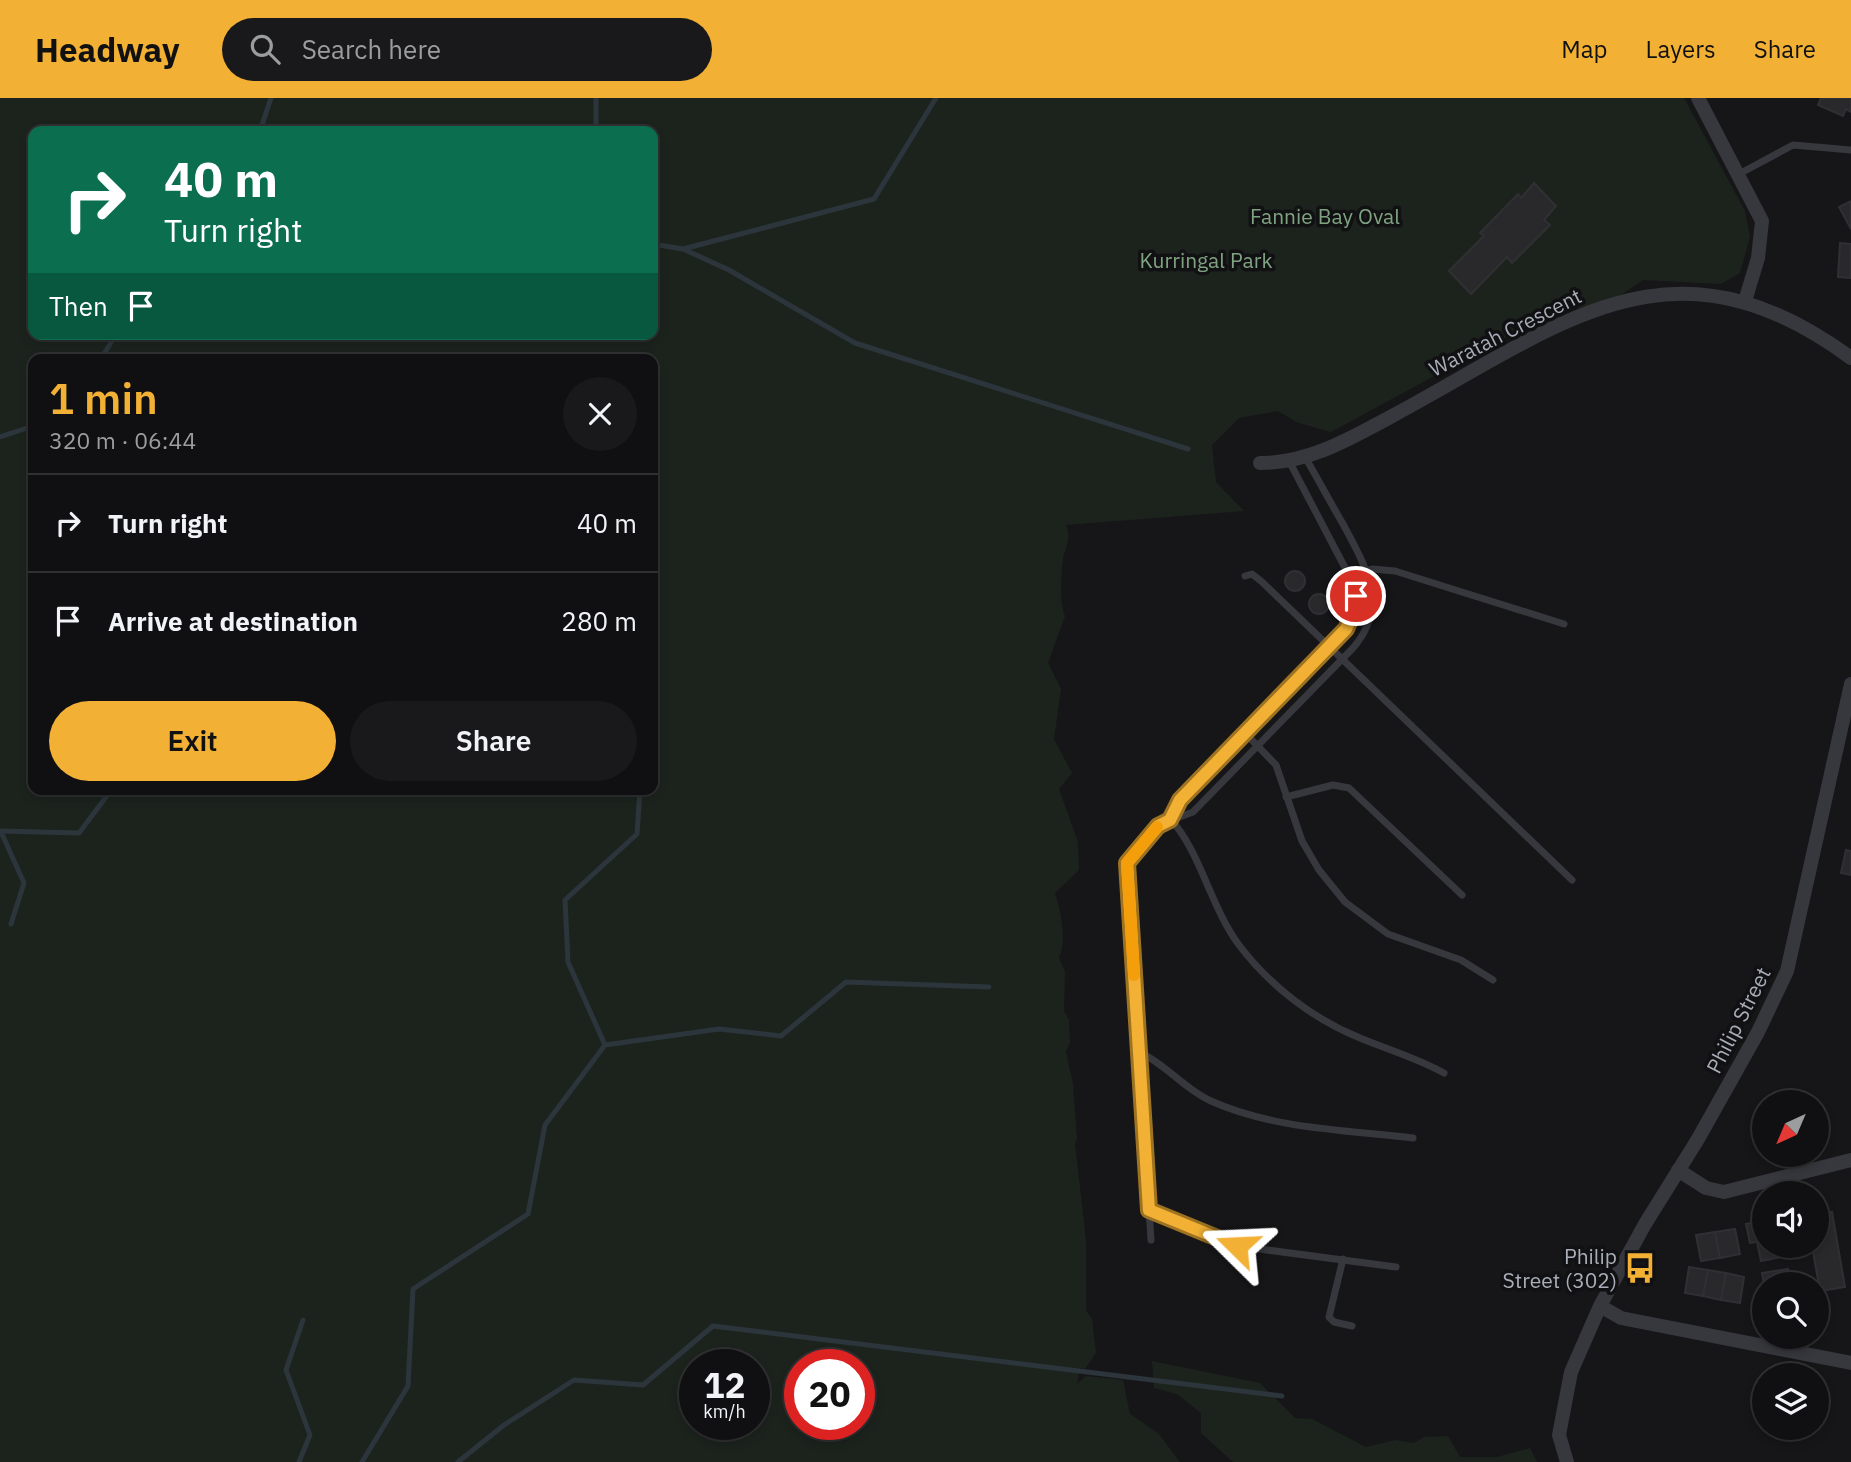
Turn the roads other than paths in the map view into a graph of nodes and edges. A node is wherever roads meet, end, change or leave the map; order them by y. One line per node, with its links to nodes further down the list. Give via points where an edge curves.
1 (1698, 98): 3 (street)
2 (1851, 150): 3 (lane, via 1793,145)
3 (1739, 174): 4 (street, via 1762,220)
4 (1745, 301): 5 (street, Waratah Crescent, via 1797,323); 6 (street, Waratah Crescent, via 1685,293 1593,309 1337,445)
5 (1851, 358)
6 (1306, 457): 7 (street, Waratah Crescent); 9 (lane)
7 (1289, 461): 8 (street, Waratah Crescent); 11 (lane)
8 (1260, 463)
9 (1368, 570): 11 (lane); 12 (lane, via 1395,571); 14 (lane, via 1373,597 1370,619 1362,637)
10 (1245, 576): 13 (lane, via 1257,577)
11 (1350, 576): 13 (lane, via 1355,589 1353,613)
12 (1564, 624)
13 (1330, 646): 14 (lane); 16 (lane)
14 (1343, 658): 17 (lane); 20 (lane)
15 (1851, 684): 27 (street, Philip Street, via 1787,971 1758,1032)
16 (1245, 733): 17 (lane); 19 (lane, via 1180,800)
17 (1258, 745): 18 (lane, via 1276,765); 19 (lane, via 1193,811)
18 (1286, 797): 21 (lane, via 1333,785 1349,788); 22 (lane, via 1311,857 1345,902 1388,934 1461,960)
19 (1170, 820): 23 (lane, via 1158,826 1127,863); 24 (lane, via 1186,838 1228,929 1275,984 1342,1030)
20 (1572, 880)
21 (1462, 895)
22 (1493, 980)
23 (1139, 1052): 25 (lane, via 1195,1092 1239,1112); 28 (lane)
24 (1444, 1073)
25 (1413, 1138)
26 (1851, 1160): 27 (street, via 1724,1192 1706,1188)
27 (1678, 1170): 32 (street, Philip Street)
28 (1149, 1210): 29 (lane); 30 (lane, via 1229,1244)
29 (1151, 1240)
30 (1343, 1259): 31 (lane); 33 (lane, via 1329,1317)
31 (1396, 1267)
32 (1600, 1306): 34 (street, via 1621,1318); 35 (street, Philip Street, via 1571,1372 1559,1435)
33 (1352, 1326)
34 (1851, 1363)
35 (1567, 1462)

